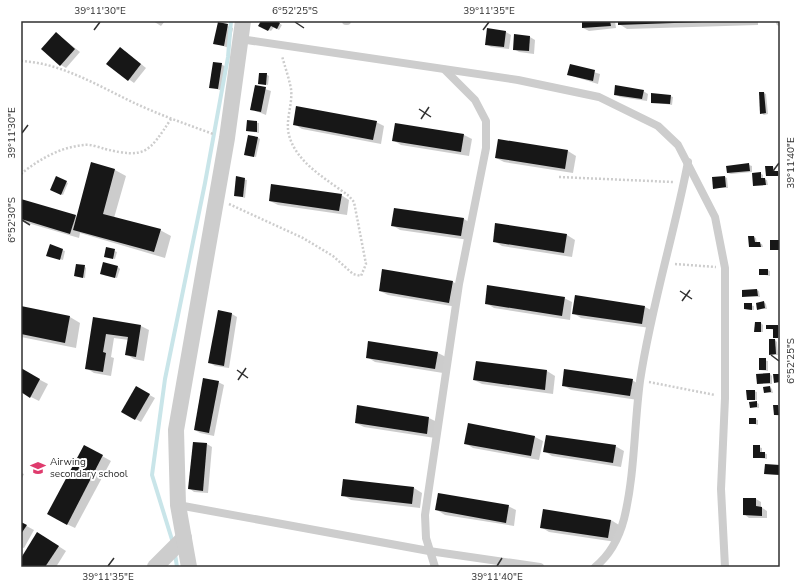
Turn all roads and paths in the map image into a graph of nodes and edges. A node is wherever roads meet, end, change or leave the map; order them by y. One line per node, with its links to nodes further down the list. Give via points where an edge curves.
1 (243, 21): 2 (street)
2 (240, 40): 3 (lane); 7 (street)
3 (280, 46): 5 (lane); 12 (path, via 291,90 287,122 289,136 308,165 354,202 366,264 364,271 360,276 353,274 333,256 303,238)
4 (21, 61): 6 (path, via 53,67 78,76)
5 (444, 70): 8 (lane, via 518,80 599,97 658,126 678,145); 19 (lane, via 475,100 486,121 486,148 459,284 426,516)
6 (170, 118): 7 (path); 9 (path, via 154,145 143,151 125,154 85,144 58,151)
7 (227, 138): 12 (street)
8 (688, 162): 11 (lane); 14 (lane, via 715,217)
9 (21, 174)
10 (559, 177): 11 (path)
11 (684, 183): 13 (lane)
12 (216, 199): 17 (street, via 176,430)
13 (664, 264): 14 (path); 15 (lane)
14 (725, 268): 16 (lane)
15 (640, 380): 16 (path); 24 (lane, via 631,481 624,519 614,546 605,559)
16 (725, 398): 25 (lane, via 721,489)
17 (178, 504): 18 (street); 19 (lane)
18 (184, 538): 20 (street); 21 (street)
19 (429, 551): 22 (lane); 23 (lane)
20 (155, 567)
21 (189, 567)
22 (435, 567)
23 (540, 567)
24 (595, 567)
25 (725, 567)

